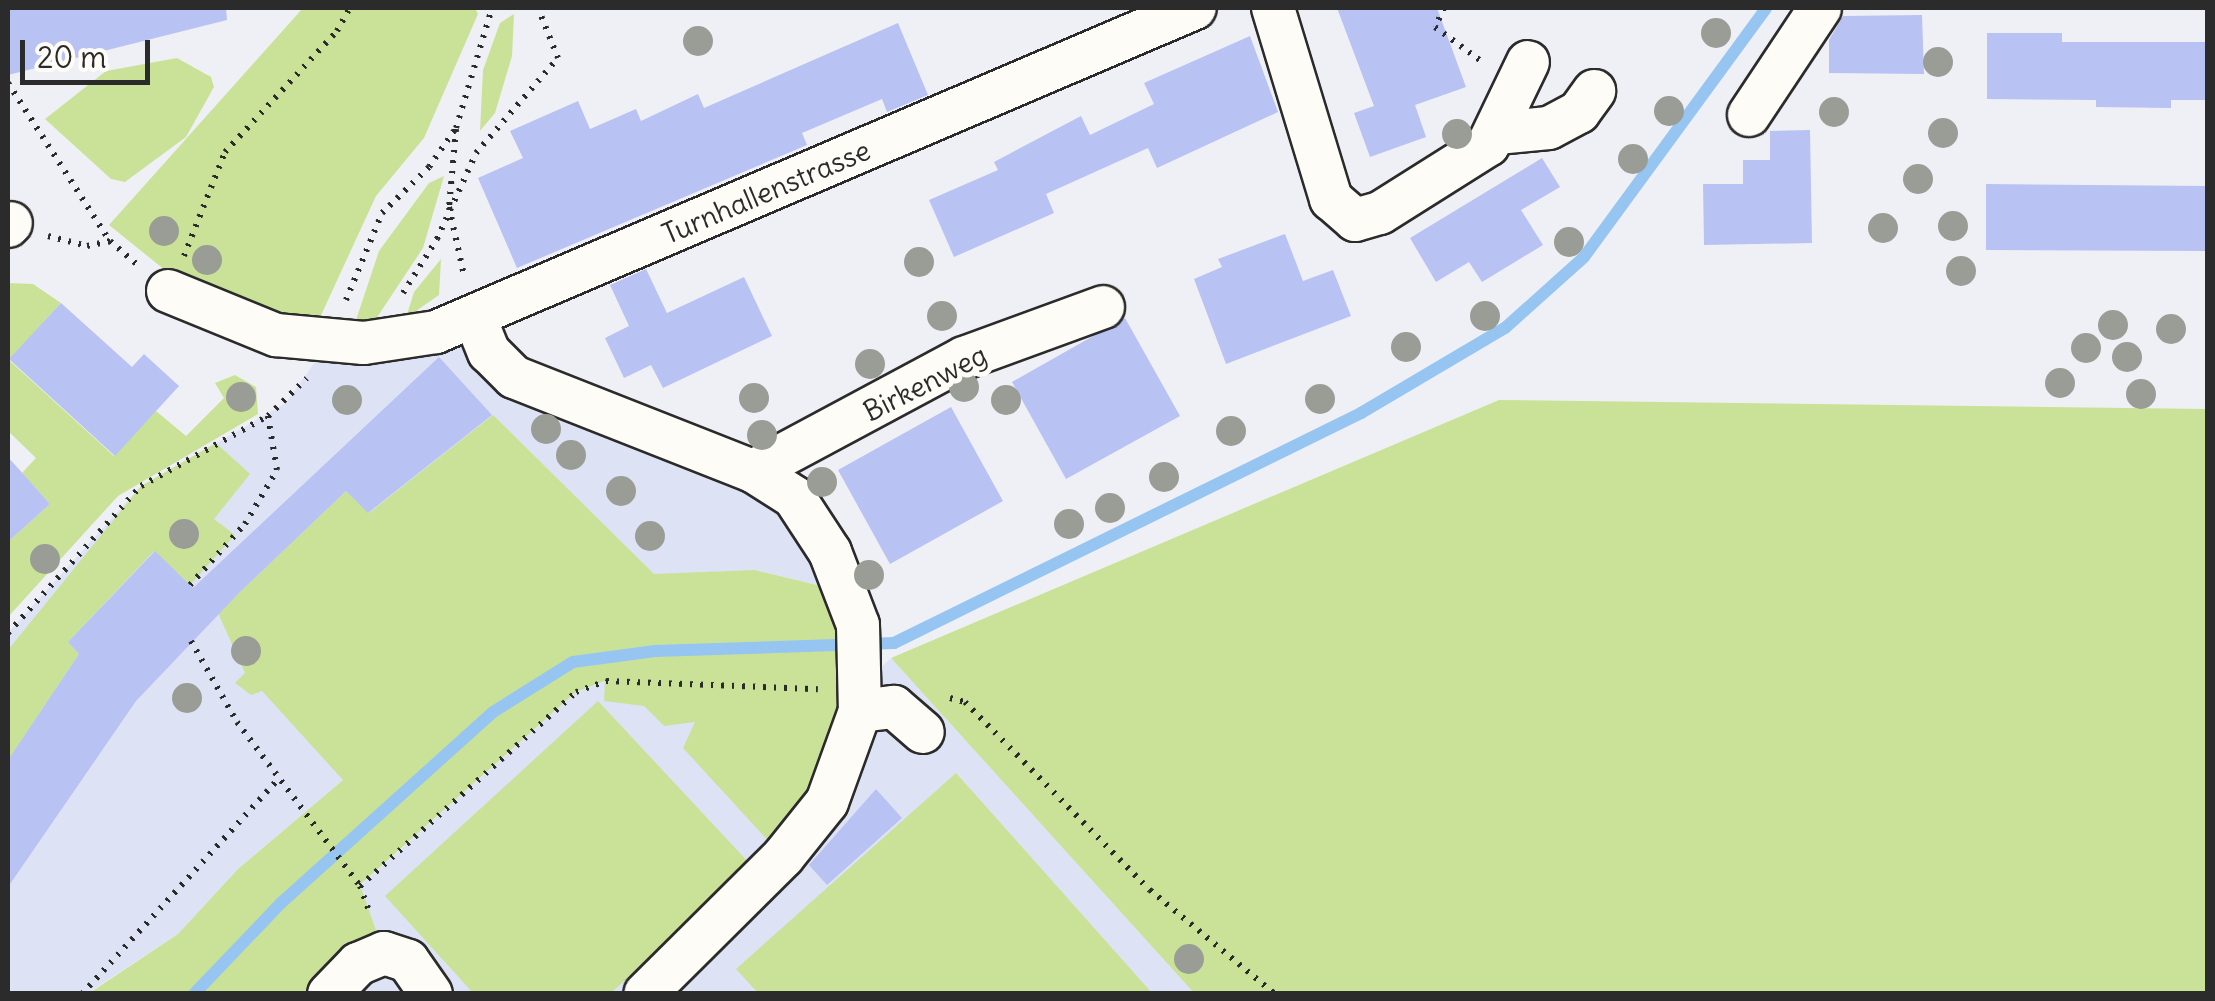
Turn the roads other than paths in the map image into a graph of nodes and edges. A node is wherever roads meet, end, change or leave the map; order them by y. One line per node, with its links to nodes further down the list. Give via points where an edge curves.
1 (1194, 8): 10 (street, Turnhallenstrasse)
2 (1273, 8): 7 (street, via 1331,199 1346,217 1380,213 1475,156)
3 (1820, 8): 6 (street)
4 (1522, 74): 7 (street)
5 (1594, 91): 7 (street, via 1579,112 1549,128)
6 (1749, 116)
7 (1497, 133)
8 (168, 291): 10 (street, Turnhallenstrasse, via 238,324 329,342 376,342)
9 (1104, 307): 11 (street, Birkenweg, via 964,358)
10 (476, 318): 11 (street, via 489,352 514,377)
11 (753, 471): 12 (street, via 794,497 830,552 858,625)
12 (861, 690): 13 (street, via 894,707); 16 (street, via 827,802 808,829)
13 (927, 712)
14 (329, 994): 15 (street, via 358,964 384,954 408,960)
15 (431, 994)
16 (645, 994)

